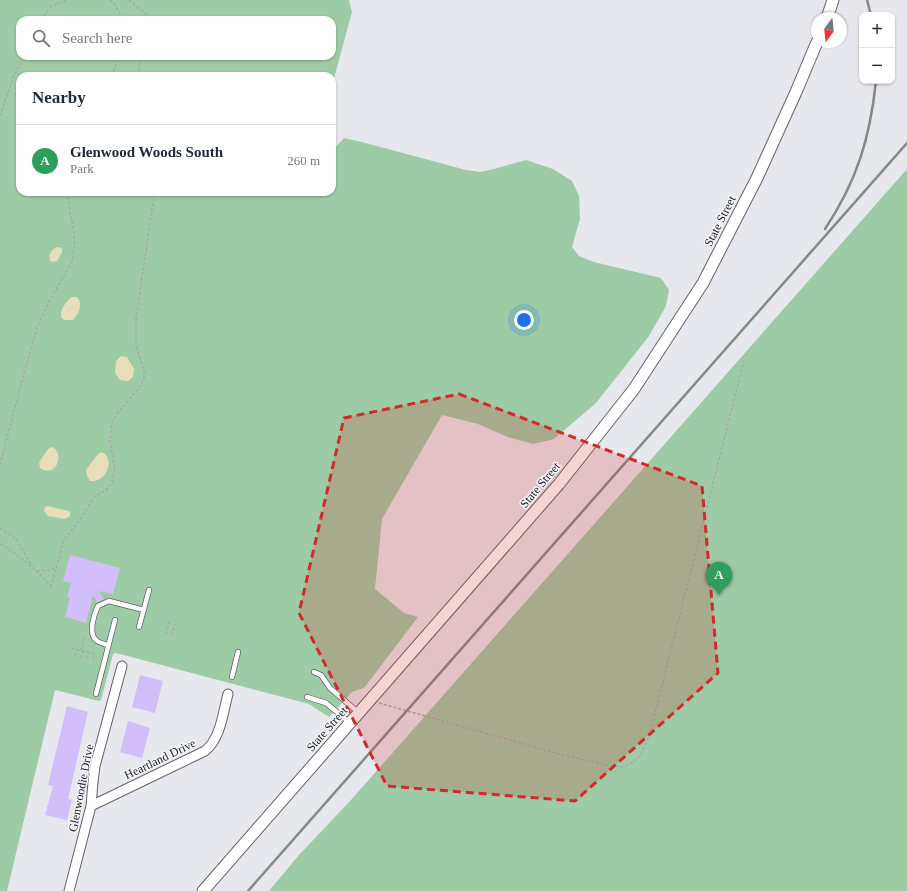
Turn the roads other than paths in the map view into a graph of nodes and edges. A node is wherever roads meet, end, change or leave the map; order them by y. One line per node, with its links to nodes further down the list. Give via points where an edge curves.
1 (833, 0): 2 (street)
2 (829, 12)
3 (814, 48): 16 (street, State Street, via 757,178 703,283 634,389 559,484)
4 (149, 590): 5 (lane)
5 (144, 610): 7 (lane); 8 (lane, via 109,601 98,606 92,634 96,640)
6 (115, 620): 8 (lane)
7 (140, 627)
8 (108, 645): 13 (lane)
9 (238, 652): 12 (lane)
10 (122, 666): 18 (street, Glenwoodie Drive, via 94,770)
11 (314, 672): 16 (lane, via 321,675 330,688)
12 (232, 677)
13 (96, 694)
14 (228, 694): 18 (street, Heartland Drive, via 217,734 210,747)
15 (307, 696): 17 (lane, via 326,703)
16 (359, 713): 17 (street, State Street)
17 (350, 723): 20 (street, State Street)
18 (92, 806): 19 (street, Glenwoodie Drive)
19 (69, 891)
20 (203, 891)

